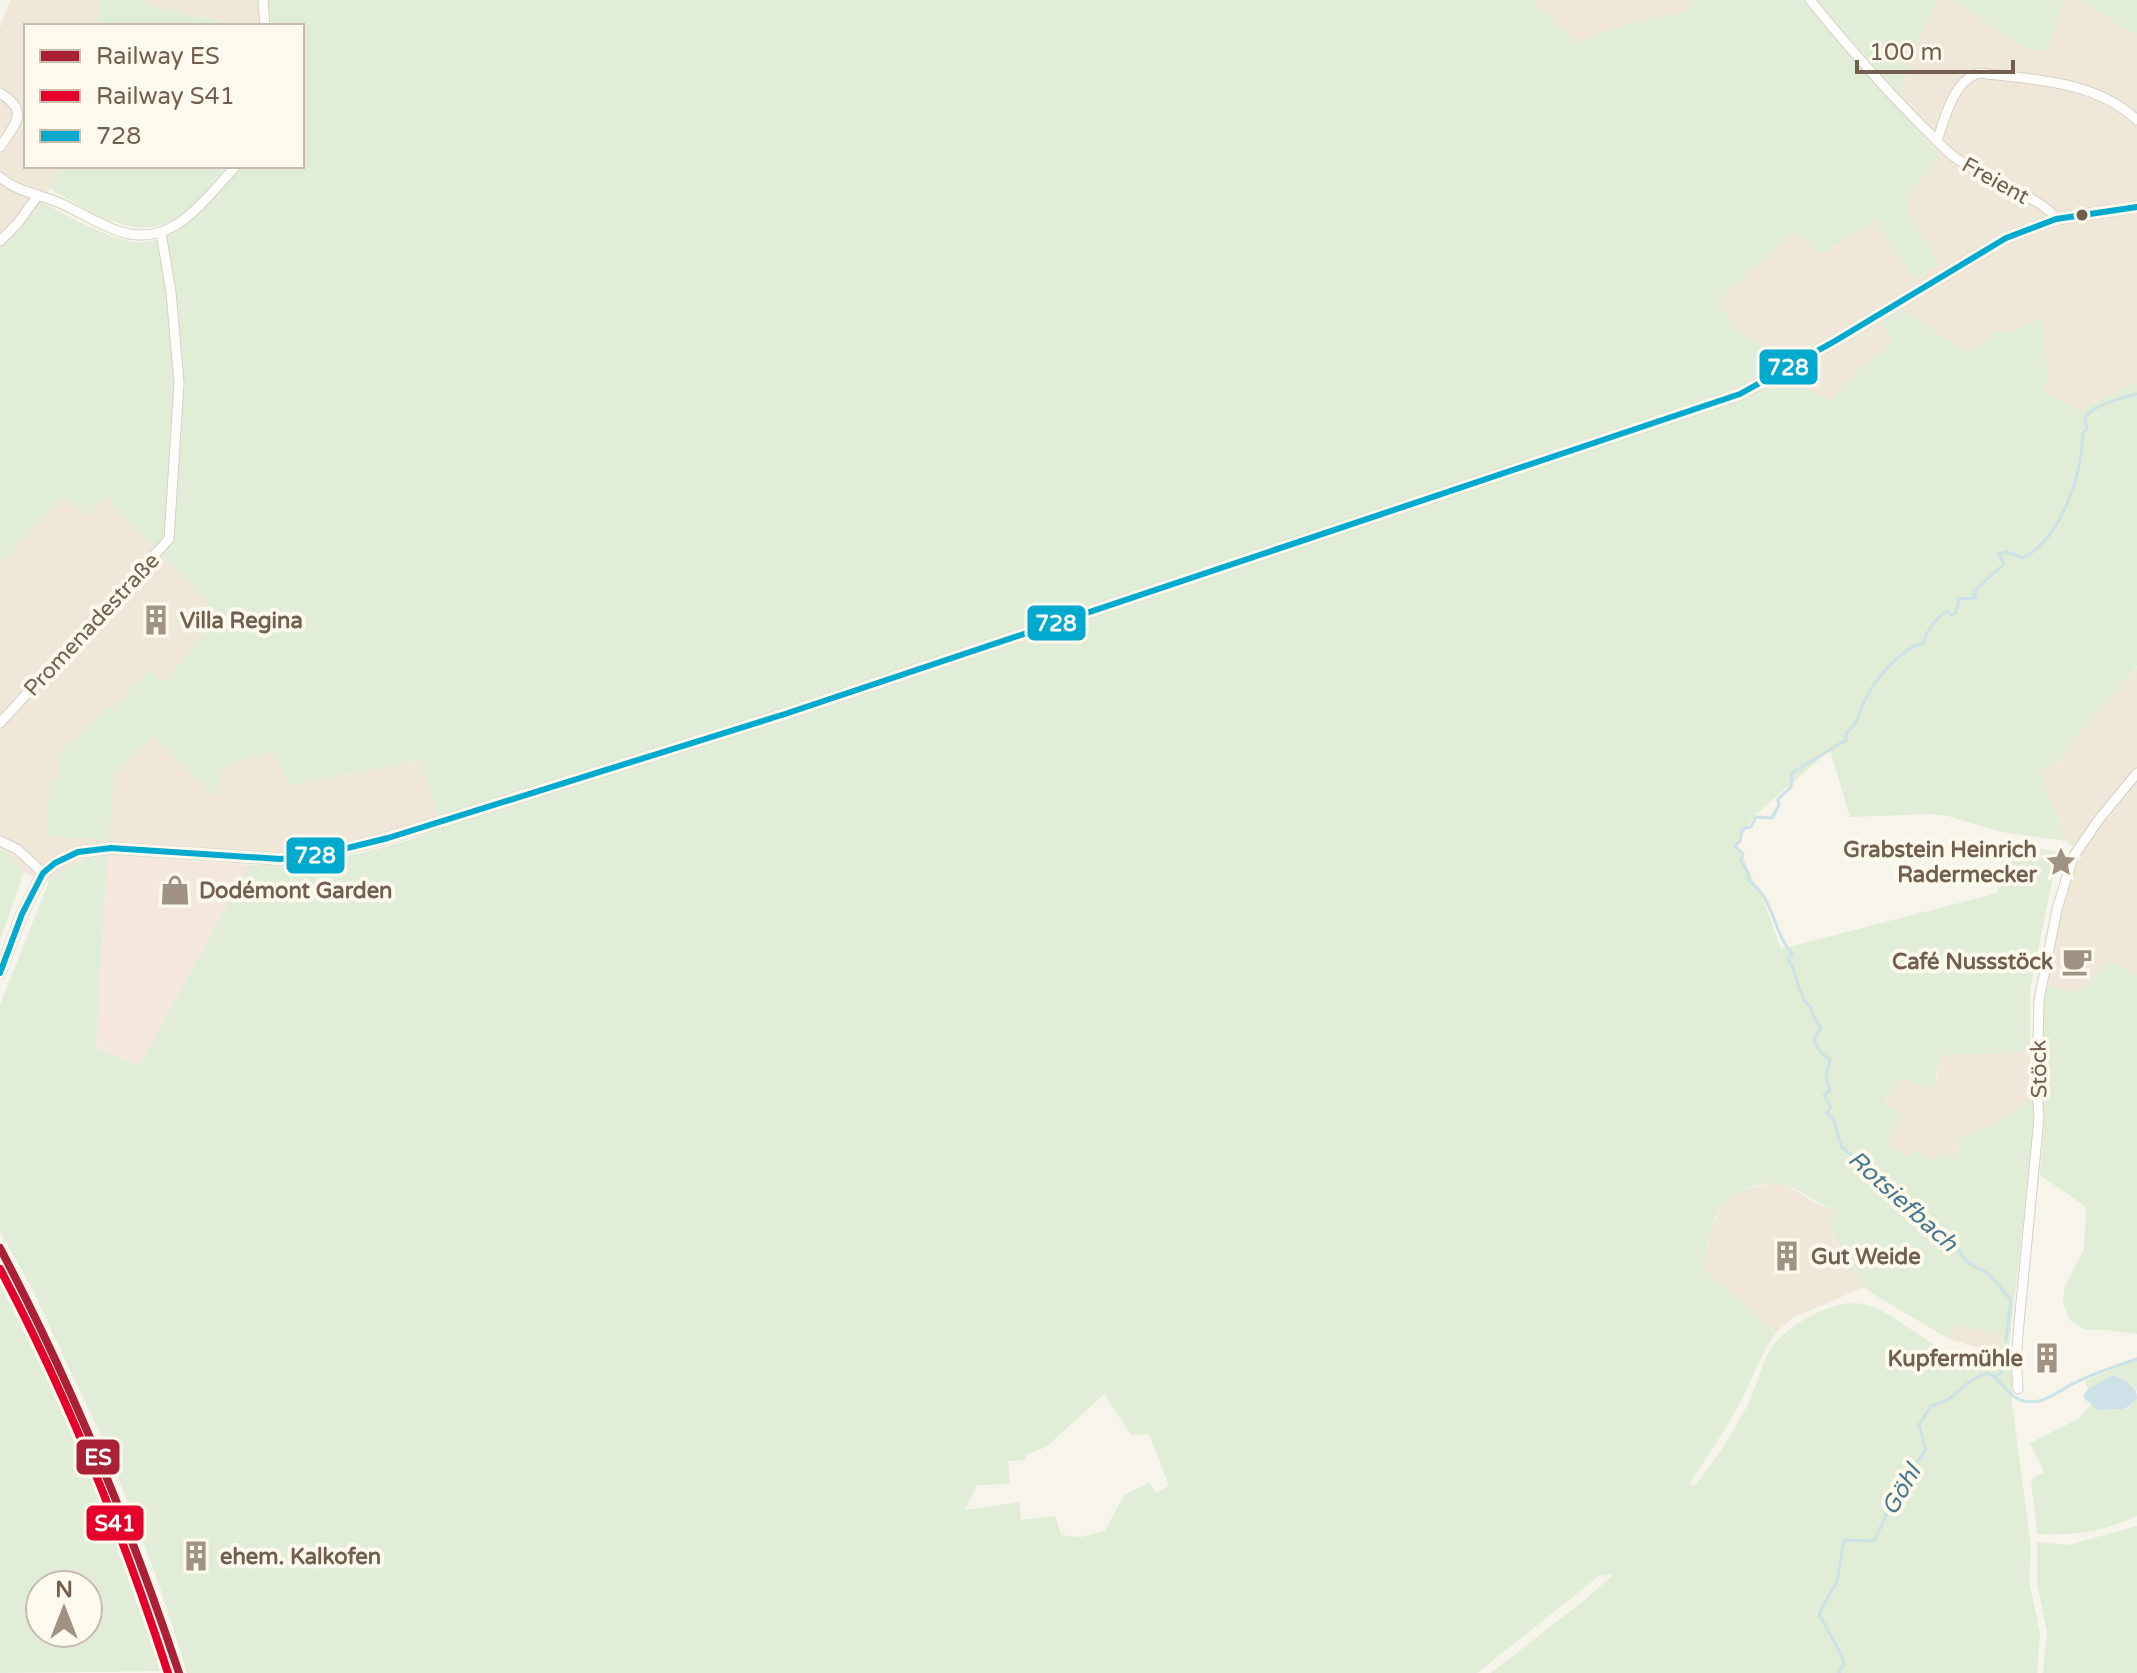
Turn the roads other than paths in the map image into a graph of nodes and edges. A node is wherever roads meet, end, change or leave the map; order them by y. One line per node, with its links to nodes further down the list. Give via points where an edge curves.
1 (263, 0): 3 (street)
2 (1810, 0): 6 (street, Freient)
3 (265, 24)
4 (0, 93): 7 (street, via 18,108 18,119)
5 (2137, 120): 6 (street, via 2108,98 2081,87 1979,73 1959,86)
6 (1937, 140): 12 (street, Freient, via 1976,172 2032,199)
7 (0, 147)
8 (234, 168): 13 (street, via 177,226)
9 (0, 177): 10 (street)
10 (38, 195): 13 (street, via 115,230); 14 (street)
11 (2137, 207): 12 (street)
12 (2056, 219): 18 (street, via 2006,238 1740,394 785,714 319,855 280,859 95,849 67,857)
13 (161, 233): 15 (street, Promenadestraße, via 179,383 169,539)
14 (0, 241)
15 (0, 723)
16 (2137, 773): 20 (street, Stöck, via 2073,857 2039,1000 2039,1118 2016,1360)
17 (0, 841): 18 (street)
18 (43, 873): 19 (street)
19 (0, 973)
20 (2018, 1389)

